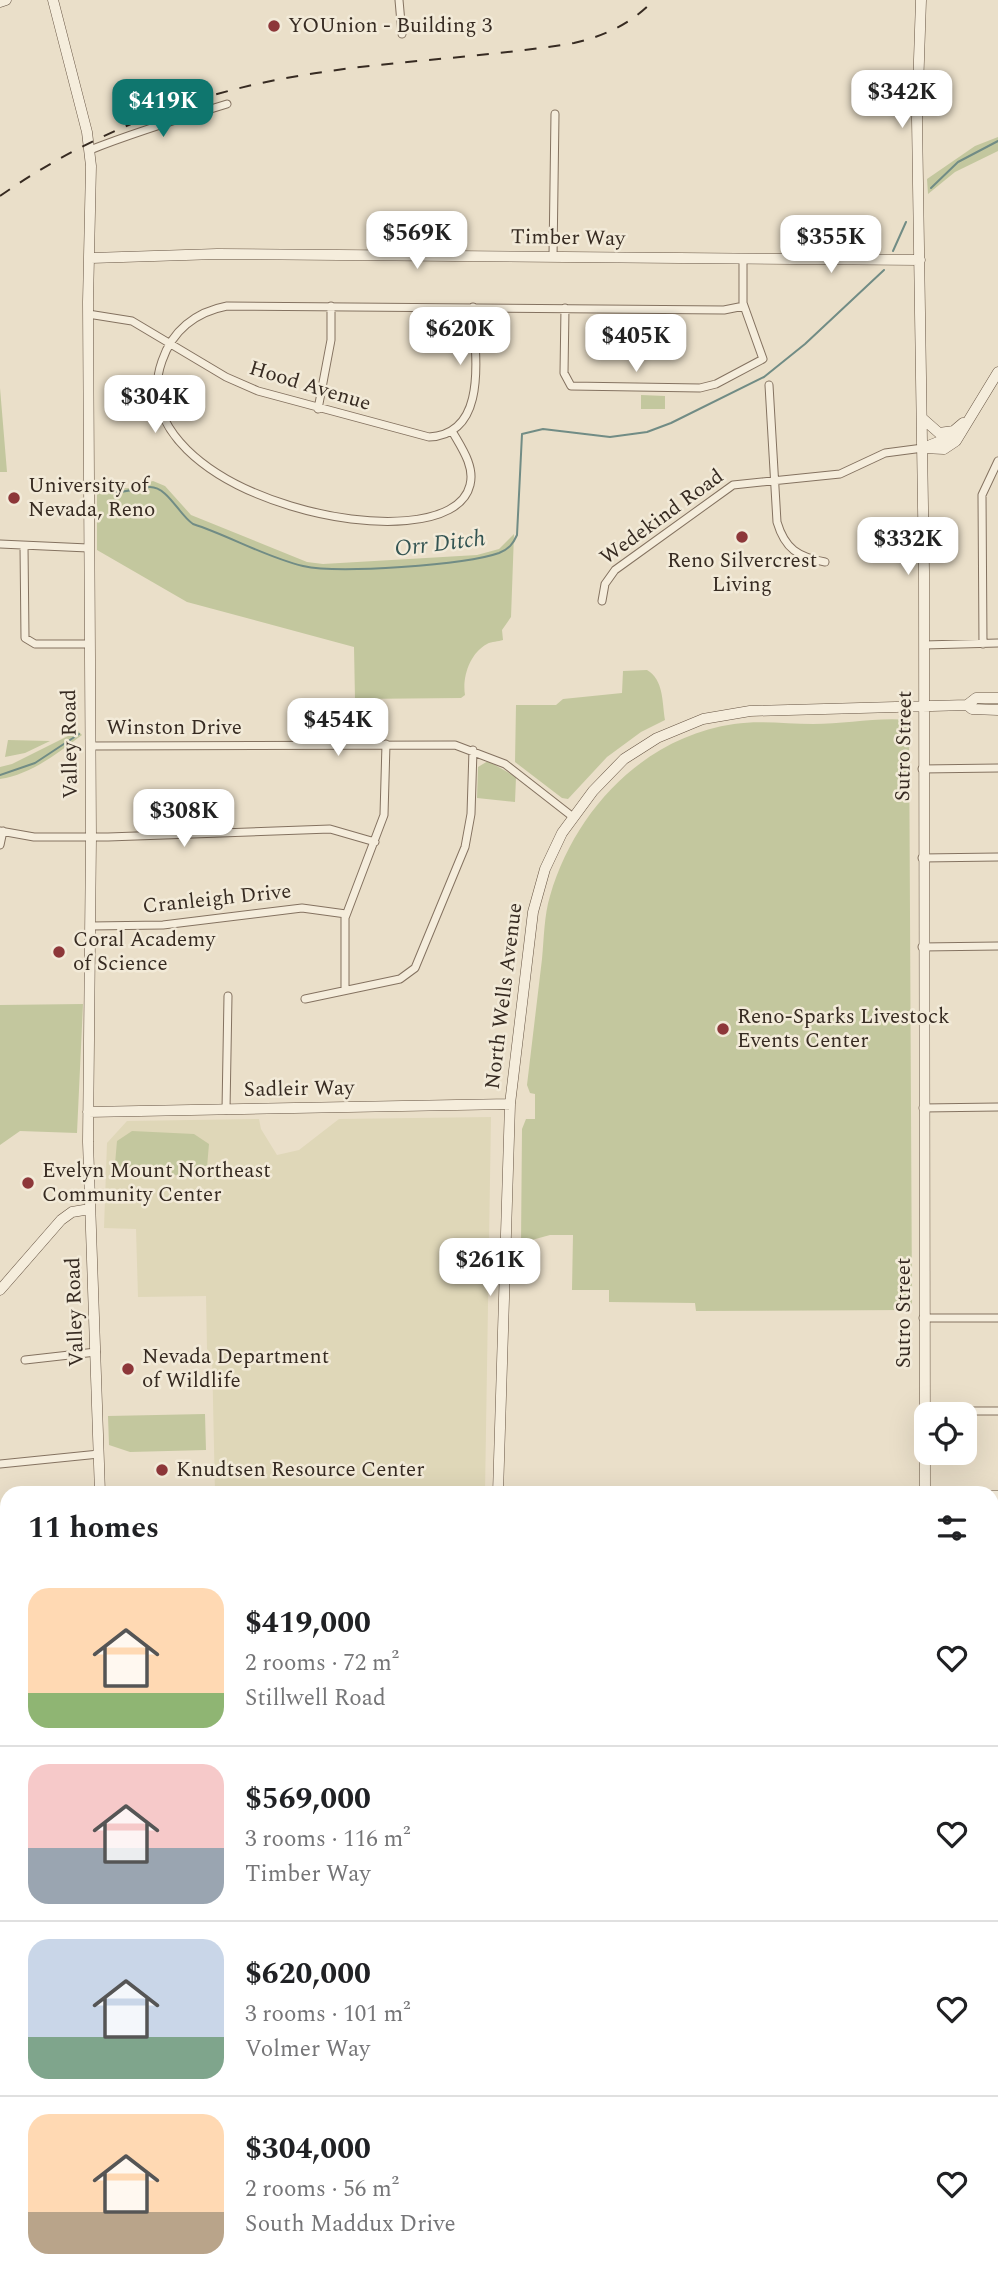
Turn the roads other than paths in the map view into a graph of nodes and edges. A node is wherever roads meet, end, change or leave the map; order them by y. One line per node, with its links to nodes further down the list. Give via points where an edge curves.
1 (6, 0): 5 (street)
2 (53, 0): 9 (street, Valley Road)
3 (400, 0): 6 (street)
4 (921, 0): 13 (street, Sutro Street)
5 (0, 2)
6 (402, 34)
7 (227, 104): 9 (street)
8 (555, 114): 10 (street)
9 (90, 150): 11 (street, Valley Road)
10 (553, 257): 11 (street, Timber Way, via 208,254); 12 (street, Timber Way)
11 (90, 258): 18 (street, Valley Road)
12 (743, 259): 13 (street, Timber Way); 15 (street)
13 (920, 260): 23 (street, Sutro Street)
14 (331, 306): 16 (street); 19 (street, via 218,307 189,322); 22 (street, via 331,340)
15 (744, 306): 17 (street, via 732,310); 17 (street, via 763,359 700,388 575,387 567,383)
16 (473, 307): 17 (street); 26 (street, via 473,399)
17 (565, 308)
18 (88, 314): 19 (street, Hood Avenue, via 132,321); 32 (street, Valley Road)
19 (170, 344): 22 (street, Hood Avenue, via 237,383); 26 (street, via 159,370 157,392 173,436 229,480 301,510 380,521 449,513 462,502 471,478 468,461)
20 (998, 372): 24 (street, Wedekind Road)
21 (769, 384): 29 (street)
22 (318, 409): 26 (street, Hood Avenue, via 420,436)
23 (922, 418): 25 (street, via 939,433); 27 (street, Sutro Street)
24 (966, 421): 25 (street, Wedekind Road); 27 (street, Wedekind Road, via 950,446)
25 (954, 430): 27 (street, Wedekind Road)
26 (452, 431)
27 (923, 448): 29 (street, Wedekind Road, via 885,453 840,474); 38 (street, Sutro Street)
28 (998, 461): 37 (street, via 982,495)
29 (774, 482): 33 (street, via 782,538 804,558); 34 (street, Wedekind Road, via 740,483 725,489 615,570)
30 (0, 544): 31 (street)
31 (24, 546): 32 (street); 36 (street, via 25,638 35,644)
32 (88, 548): 36 (street, Valley Road)
33 (825, 562)
34 (602, 601)
35 (998, 643): 37 (street)
36 (88, 644): 44 (street, Valley Road)
37 (984, 644): 38 (street)
38 (924, 645): 40 (street, Sutro Street)
39 (998, 698): 41 (street, via 976,698)
40 (924, 705): 41 (street, North Wells Avenue); 47 (street, Sutro Street); 48 (street, North Wells Avenue, via 750,711 703,719 657,738 624,759)
41 (967, 705): 42 (street)
42 (998, 710)
43 (386, 744): 44 (street, Winston Drive); 45 (street, Winston Drive, via 443,744); 51 (street, via 386,806)
44 (90, 746): 50 (street, Valley Road)
45 (473, 750): 48 (street, Winston Drive, via 506,764); 59 (street, via 465,847 415,968 400,979)
46 (998, 768): 47 (street)
47 (922, 769): 54 (street, Sutro Street)
48 (573, 817): 62 (street, North Wells Avenue, via 550,857 533,912)
49 (2, 831): 50 (street); 52 (street)
50 (91, 837): 51 (street, via 330,829); 56 (street, Valley Road)
51 (375, 842): 55 (street)
52 (0, 845)
53 (998, 857): 54 (street)
54 (922, 858): 58 (street, Sutro Street)
55 (346, 914): 56 (street, Cranleigh Drive, via 313,907 163,925); 59 (street)
56 (90, 926): 66 (street, Valley Road)
57 (998, 946): 58 (street)
58 (922, 947): 64 (street, Sutro Street)
59 (345, 990): 61 (street)
60 (228, 996): 65 (street)
61 (305, 999)
62 (510, 1104): 65 (street, Sadleir Way); 80 (street, North Wells Avenue)
63 (998, 1107): 64 (street)
64 (923, 1108): 69 (street, Sutro Street)
65 (226, 1110): 66 (street, Sadleir Way)
66 (88, 1112): 67 (street, Valley Road)
67 (90, 1209): 68 (street, via 72,1212 61,1220); 71 (street, Valley Road)
68 (0, 1290)
69 (923, 1318): 70 (street); 73 (street, Sutro Street)
70 (998, 1318)
71 (96, 1352): 72 (street); 76 (street, Valley Road)
72 (24, 1360)
73 (924, 1402)
74 (977, 1410): 75 (street)
75 (998, 1410)
76 (99, 1454): 77 (street); 79 (street, Valley Road)
77 (0, 1464)
78 (925, 1465): 81 (street, Sutro Street)
79 (100, 1486)
80 (498, 1486)
81 (925, 1486)

